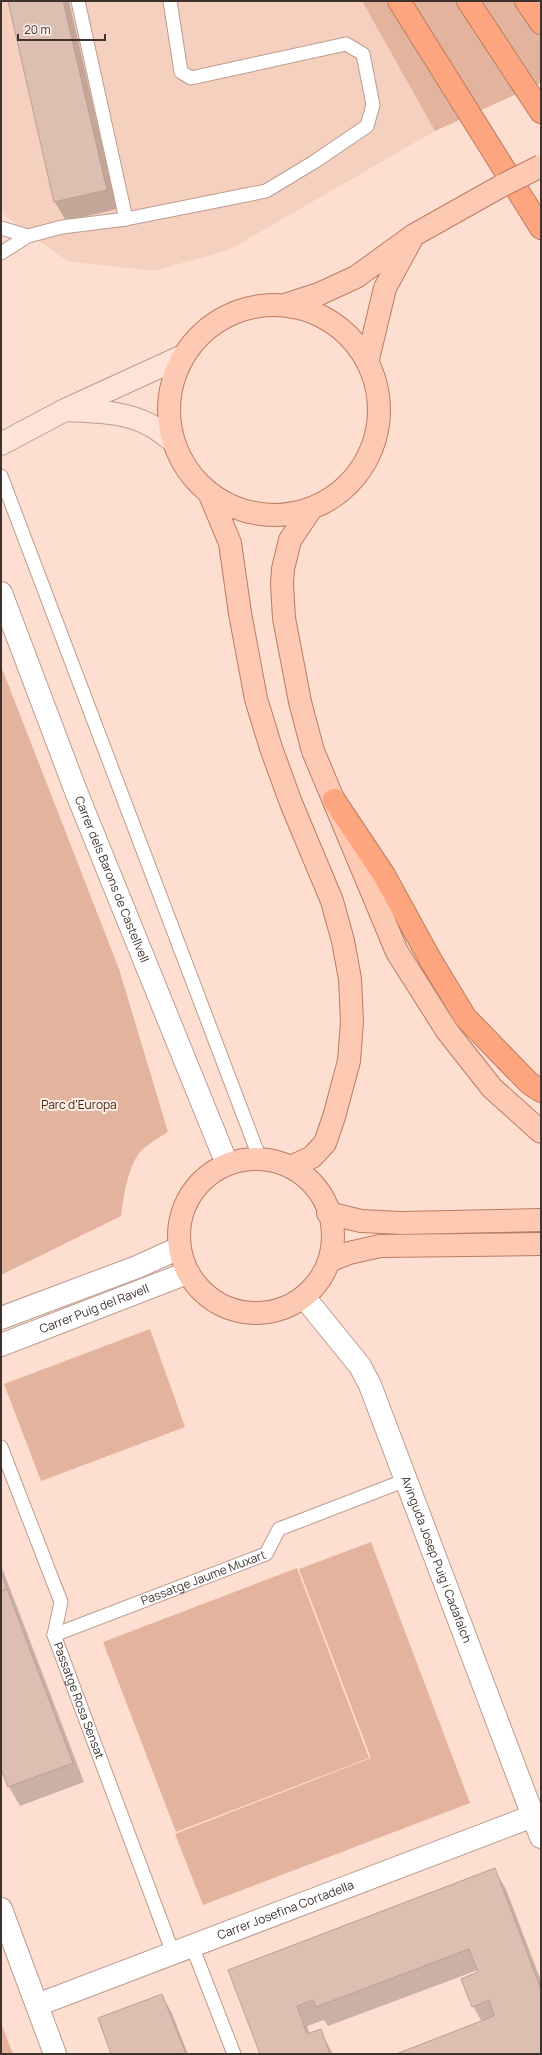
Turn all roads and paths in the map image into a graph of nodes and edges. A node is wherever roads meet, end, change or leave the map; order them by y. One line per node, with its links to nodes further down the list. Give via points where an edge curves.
1 (78, 1): 9 (lane)
2 (170, 1): 9 (lane, via 181,72 191,78 346,44 363,54 373,105 367,126 314,162 266,190)
3 (399, 1): 11 (highway)
4 (468, 1): 7 (highway)
5 (526, 1): 6 (highway)
6 (541, 23)
7 (541, 112)
8 (541, 166): 12 (main road, bridge)
9 (126, 219): 13 (lane, via 62,228)
10 (1, 228): 13 (lane)
11 (541, 228)
12 (414, 235): 15 (main road, via 356,277 319,294); 17 (main road, via 385,288)
13 (28, 236): 14 (lane)
14 (1, 253)
15 (287, 304): 16 (main road, via 253,306 222,318 196,339); 17 (main road, via 320,314 348,333)
16 (184, 356): 18 (main road); 19 (main road, via 170,391 168,417)
17 (368, 359): 23 (main road, via 380,394 379,430 369,457 342,492)
18 (65, 410): 19 (main road, via 112,412 151,425); 20 (main road)
19 (173, 441): 22 (main road, via 188,471)
20 (4, 442)
21 (1, 476): 28 (lane)
22 (210, 495): 23 (main road, via 242,511 276,516); 30 (main road, via 230,543 256,699 270,748 332,902 350,979 352,1022 349,1061 334,1117 325,1143 312,1157)
23 (311, 510): 25 (main road, via 290,540 283,569 284,618 300,702 313,751)
24 (1, 593): 29 (street, Carrer dels Barons de Castellvell, via 80,802)
25 (334, 800): 26 (highway, via 384,875 465,1017 529,1083); 27 (main road, via 397,952 447,1031 492,1088)
26 (541, 1091)
27 (541, 1132)
28 (260, 1158): 29 (main road); 30 (main road)
29 (227, 1164): 34 (main road, via 202,1180 186,1201 179,1224)
30 (293, 1166): 31 (main road, via 323,1197)
31 (328, 1213): 32 (main road, via 361,1221 402,1223); 35 (main road, via 332,1242)
32 (541, 1220)
33 (541, 1244): 35 (main road, via 380,1246 348,1253)
34 (178, 1248): 36 (main road); 38 (street, Carrer Puig del Ravell, via 137,1267)
35 (329, 1261): 37 (main road, via 323,1275)
36 (187, 1273): 37 (main road, via 202,1293 221,1306 240,1312 261,1314 284,1308); 39 (street, Carrer Puig del Ravell)
37 (304, 1297): 41 (street, Avinguda Josep Puig i Cadafalch, via 360,1366 370,1385)
38 (1, 1318)
39 (1, 1345)
40 (1, 1448): 42 (lane, Passatge Rosa Sensat, via 60,1602)
41 (406, 1480): 42 (lane, Passatge Jaume Muxart, via 279,1529 266,1554); 43 (street, Avinguda Josep Puig i Cadafalch)
42 (54, 1635): 46 (lane, Passatge Rosa Sensat)
43 (533, 1816): 44 (street, Avinguda Josep Puig i Cadafalch); 46 (street, Carrer Josefina Cortadella)
44 (541, 1837)
45 (1, 1909): 47 (street)
46 (182, 1949): 47 (street, Carrer Josefina Cortadella); 49 (lane, Passatge Rosa Sensat)
47 (37, 2005): 48 (street)
48 (55, 2054)
49 (234, 2054)

